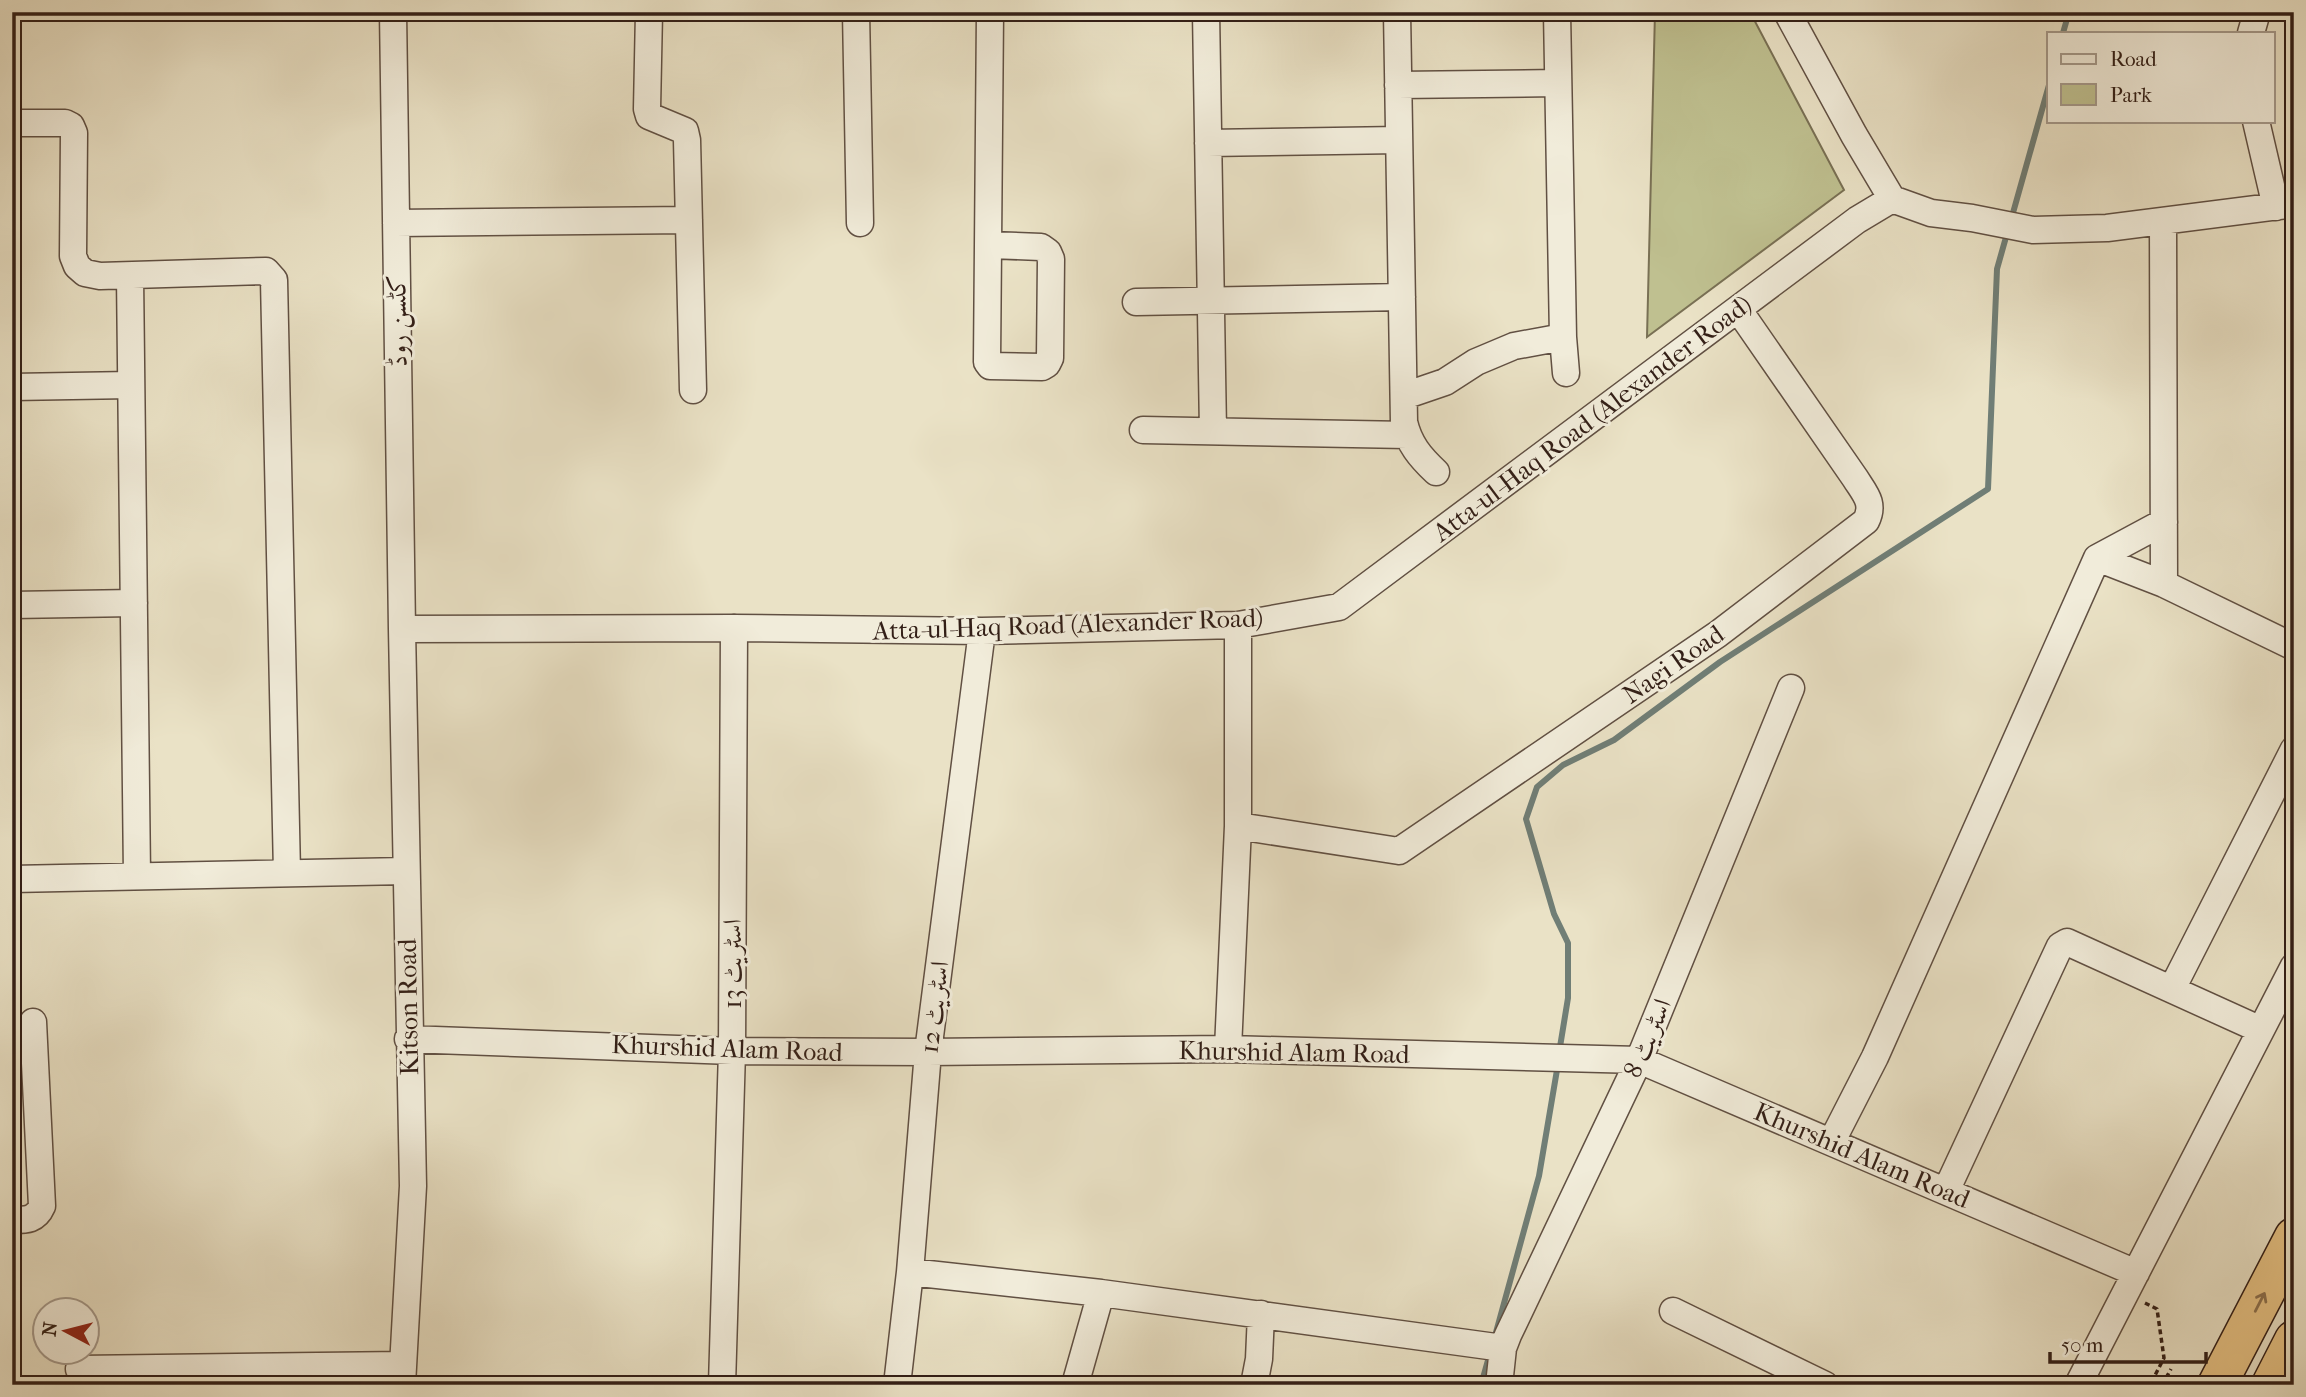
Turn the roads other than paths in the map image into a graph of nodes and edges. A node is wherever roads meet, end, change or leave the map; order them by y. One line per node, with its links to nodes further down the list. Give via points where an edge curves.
1 (393, 12): 21 (street, کٹسن روڈ)
2 (649, 12): 19 (street, via 647,109 649,116 685,131)
3 (856, 12): 22 (street)
4 (990, 12): 23 (street)
5 (1206, 12): 16 (street)
6 (1396, 12): 12 (street)
7 (1556, 12): 11 (street)
8 (1787, 12): 17 (street)
9 (2257, 12): 10 (street)
10 (2251, 32)
11 (1558, 83): 12 (street); 29 (street)
12 (1398, 85): 15 (street)
13 (2256, 122): 18 (street)
14 (12, 123): 24 (street, via 71,126 73,256 85,273)
15 (1399, 140): 16 (street); 25 (street)
16 (1208, 143): 26 (street)
17 (1892, 199): 20 (street, via 1931,213 2033,230); 28 (street, Atta-ul-Haq Road (Alexander Road))
18 (2285, 205): 20 (street)
19 (689, 220): 21 (street); 33 (street)
20 (2163, 222): 39 (street)
21 (396, 223): 46 (street, کٹسن روڈ)
22 (860, 223)
23 (989, 245): 23 (street, via 1041,247 1048,252 1050,358 1042,367 990,366 987,362)
24 (130, 276): 31 (street); 53 (street, via 267,271 274,280)
25 (1402, 297): 26 (street); 34 (street)
26 (1211, 301): 27 (street); 36 (street)
27 (1136, 302)
28 (1738, 309): 44 (street, Atta-ul-Haq Road (Alexander Road), via 1339,607); 51 (street, Nagi Road, via 1869,501 1866,521 1718,634 1399,851)
29 (1563, 337): 30 (street); 34 (street, via 1514,346 1445,382)
30 (1566, 373)
31 (131, 385): 32 (street); 42 (street)
32 (12, 387)
33 (693, 390)
34 (1404, 396): 37 (street)
35 (1143, 430): 36 (street)
36 (1213, 431): 37 (street)
37 (1407, 435): 38 (street, via 1419,456)
38 (1436, 472)
39 (2164, 522): 40 (street); 41 (street)
40 (2097, 558): 41 (street); 65 (street, via 1875,1057)
41 (2164, 584): 48 (street)
42 (134, 603): 43 (street); 54 (street)
43 (12, 605)
44 (1238, 625): 47 (street, Atta-ul-Haq Road (Alexander Road)); 51 (street)
45 (734, 628): 46 (street, Atta-ul-Haq Road (Alexander Road)); 47 (street, Atta-ul-Haq Road (Alexander Road)); 62 (street, اسٹریٹ 13)
46 (401, 629): 52 (street, Kitson Road)
47 (982, 631): 63 (street, اسٹریٹ 12)
48 (2294, 647)
49 (1791, 688): 64 (street, اسٹریٹ 8)
50 (2294, 749): 57 (street)
51 (1238, 826): 61 (street)
52 (406, 871): 53 (street); 60 (street, Kitson Road)
53 (286, 873): 54 (street)
54 (137, 876): 55 (street)
55 (12, 879)
56 (2294, 966): 59 (street)
57 (2172, 989): 59 (street); 66 (street, via 2067,942 2060,946)
58 (33, 1022): 67 (street, via 42,1206 29,1220)
59 (2261, 1030): 70 (street)
60 (408, 1039): 62 (street, Khurshid Alam Road); 77 (street, Kitson Road, via 413,1186)
61 (1228, 1049): 63 (street, Khurshid Alam Road); 64 (street, Khurshid Alam Road)
62 (732, 1051): 63 (street, Khurshid Alam Road); 79 (street, اسٹریٹ 13)
63 (928, 1052): 69 (street, اسٹریٹ 12)
64 (1639, 1060): 65 (street, Khurshid Alam Road); 75 (street, اسٹریٹ 8, via 1530,1286)
65 (1832, 1141): 66 (street, Khurshid Alam Road)
66 (1946, 1191): 70 (street, Khurshid Alam Road)
67 (12, 1220)
68 (2294, 1237): 86 (highway, one-way to 68)
69 (910, 1272): 71 (street); 80 (street, اسٹریٹ 12)
70 (2131, 1282): 85 (street)
71 (1101, 1293): 73 (street); 81 (street)
72 (1673, 1311): 84 (street)
73 (1261, 1314): 75 (street); 82 (street)
74 (2294, 1340): 87 (highway)
75 (1493, 1346): 83 (street, اسٹریٹ 8)
76 (79, 1369): 78 (street)
77 (403, 1375): 78 (street)
78 (181, 1376)
79 (722, 1385)
80 (897, 1385)
81 (1074, 1385)
82 (1254, 1385)
83 (1499, 1385)
84 (1825, 1385)
85 (2078, 1385)
86 (2217, 1385)
87 (2271, 1385)

